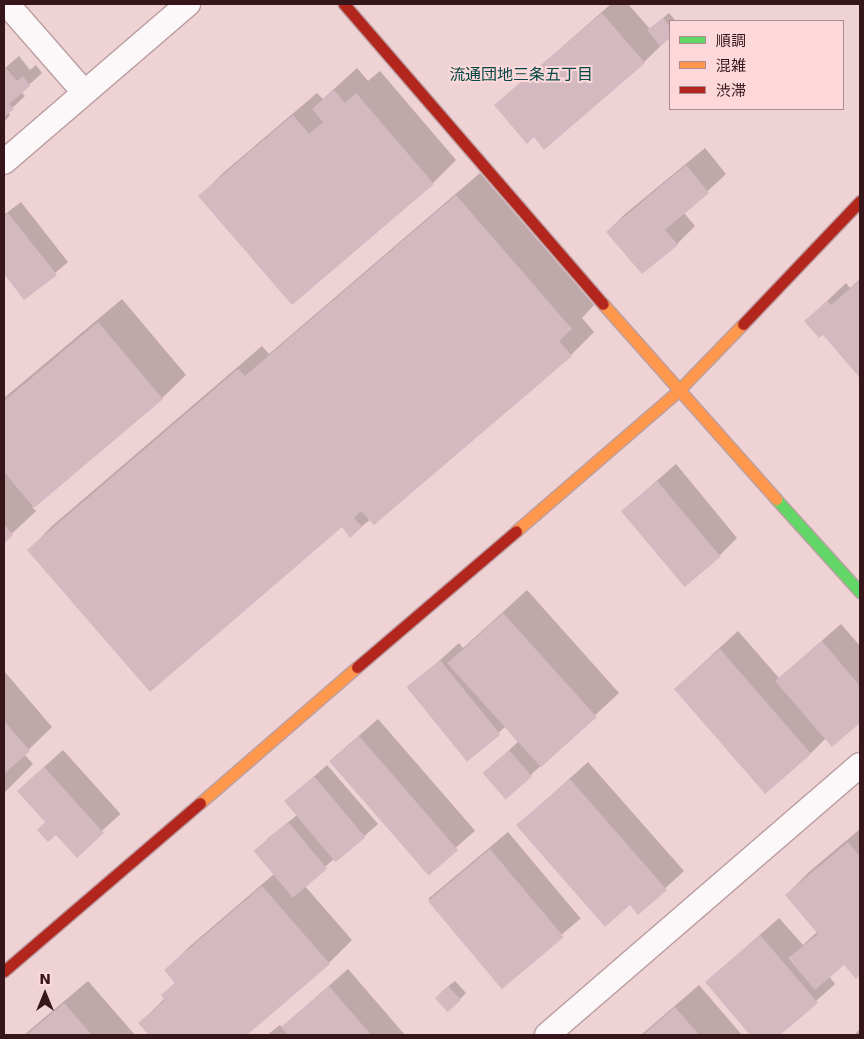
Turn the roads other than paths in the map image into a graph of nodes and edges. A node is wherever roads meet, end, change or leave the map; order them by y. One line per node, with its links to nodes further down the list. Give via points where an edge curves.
1 (7, 4): 4 (street)
2 (188, 4): 4 (street)
3 (344, 4): 7 (street)
4 (84, 92): 5 (street)
5 (4, 162)
6 (860, 201): 7 (street)
7 (678, 391): 8 (street); 10 (street)
8 (860, 592)
9 (860, 764): 11 (street)
10 (4, 971)
11 (547, 1035)

